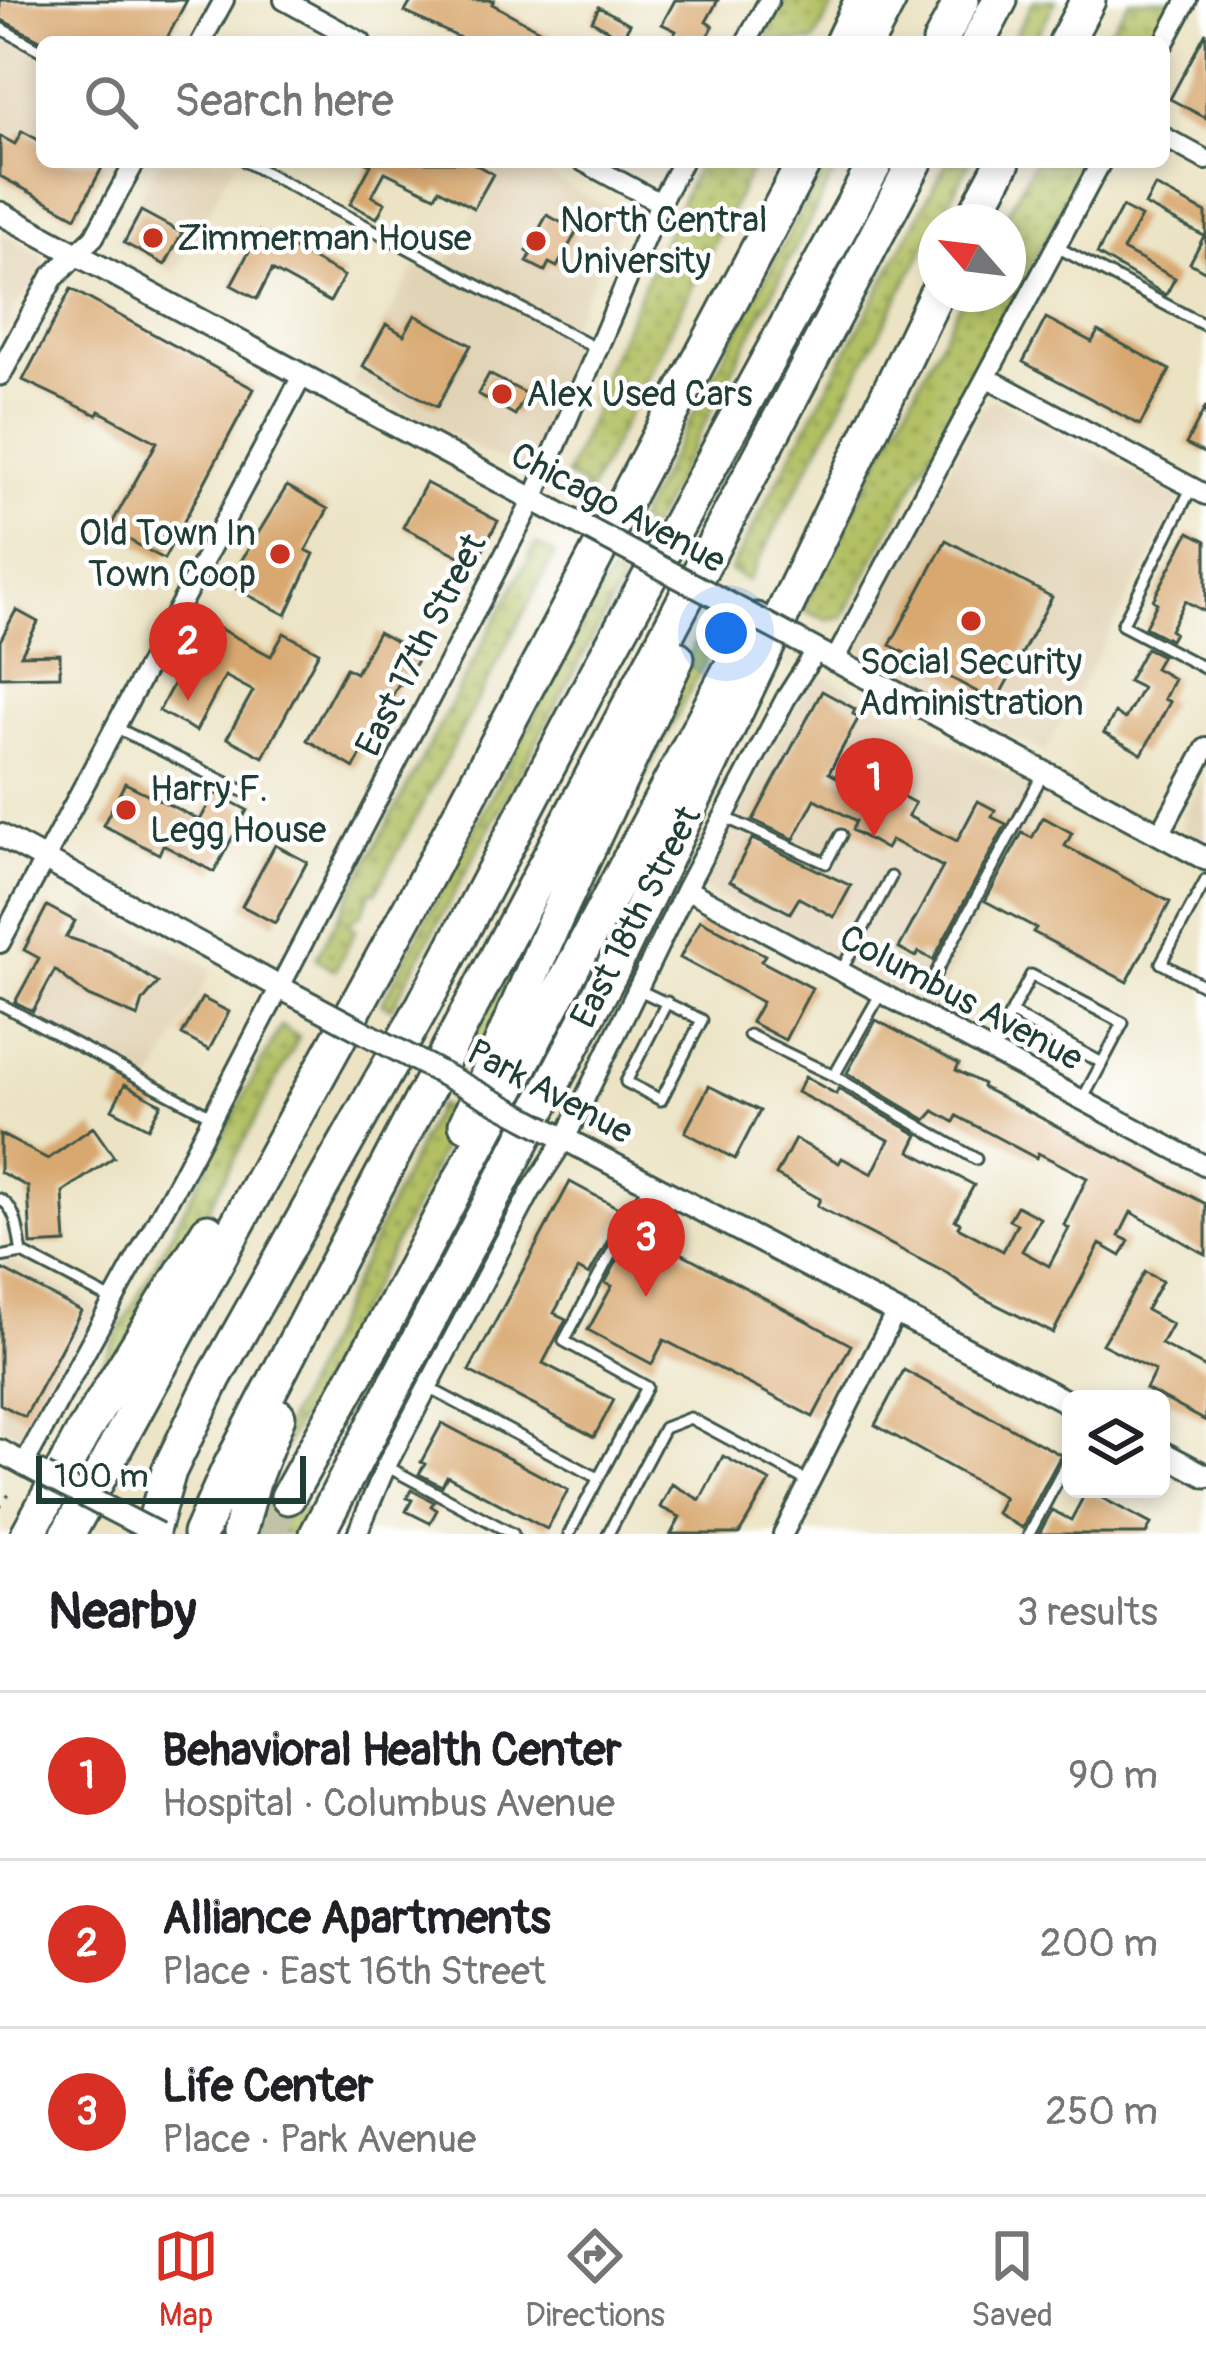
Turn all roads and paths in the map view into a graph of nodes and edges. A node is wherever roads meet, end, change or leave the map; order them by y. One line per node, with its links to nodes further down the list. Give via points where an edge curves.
1 (224, 0): 12 (street)
2 (284, 0): 13 (street)
3 (769, 0): 14 (street)
4 (862, 0): 15 (highway)
5 (889, 0): 16 (highway)
6 (937, 0): 17 (highway)
7 (962, 0): 18 (highway)
8 (1000, 0): 19 (highway)
9 (1088, 0): 20 (highway)
10 (1187, 0): 21 (street)
11 (0, 28): 22 (lane)
12 (204, 36)
13 (351, 36)
14 (749, 36)
15 (845, 36)
16 (870, 36)
17 (920, 36)
18 (943, 36)
19 (981, 36)
20 (1069, 36)
21 (1168, 36)
22 (36, 48)
23 (1170, 140): 24 (street)
24 (1206, 160)
25 (132, 168): 40 (street)
26 (257, 168): 44 (lane)
27 (595, 168): 36 (street)
28 (679, 168): 36 (street, East 17th Street)
29 (782, 168): 52 (highway)
30 (801, 168): 52 (highway)
31 (856, 168): 49 (highway)
32 (873, 168): 49 (highway)
33 (911, 168): 45 (highway)
34 (1000, 168): 37 (highway)
35 (1098, 168): 39 (street, East 18th Street)
36 (660, 203): 44 (street, East 17th Street)
37 (981, 204)
38 (0, 213): 40 (street, Chicago Avenue)
39 (1056, 246): 43 (lane); 47 (street, East 18th Street)
40 (75, 255): 46 (street, via 52,278); 48 (street, Chicago Avenue)
41 (924, 312): 95 (highway)
42 (926, 312): 114 (highway, via 612,970)
43 (1206, 326)
44 (599, 350): 51 (street, East 17th Street)
45 (808, 364): 83 (highway); 95 (highway, via 521,994)
46 (0, 374)
47 (986, 377): 50 (street); 53 (street, East 18th Street)
48 (301, 378): 51 (street, Chicago Avenue); 55 (street)
49 (751, 386): 111 (highway, via 424,1004 205,1395 170,1471)
50 (1199, 491): 54 (lane, via 1122,625)
51 (543, 505): 53 (street, Chicago Avenue, bridge); 74 (street, East 17th Street)
52 (613, 523): 68 (highway)
53 (816, 651): 57 (street, Chicago Avenue); 59 (street, East 18th Street)
54 (1206, 669)
55 (115, 727): 58 (lane); 63 (street)
56 (1206, 748): 60 (street)
57 (1044, 772): 60 (street, Chicago Avenue); 70 (lane, via 931,982)
58 (242, 791)
59 (724, 817): 62 (lane, via 826,863); 67 (street, East 18th Street)
60 (1160, 834): 64 (street, Chicago Avenue)
61 (0, 835): 63 (street, Park Avenue)
62 (842, 836)
63 (45, 859): 69 (street); 74 (street, Park Avenue)
64 (1206, 859)
65 (891, 877): 70 (lane)
66 (1206, 880): 72 (lane, via 1161,963)
67 (686, 889): 71 (street, Columbus Avenue); 73 (street, East 18th Street)
68 (418, 893): 109 (highway); 110 (highway)
69 (0, 943)
70 (856, 944): 71 (lane)
71 (841, 971): 75 (street, Columbus Avenue)
72 (1206, 987)
73 (636, 988): 76 (lane); 86 (street, East 18th Street)
74 (288, 992): 85 (street, East 17th Street); 86 (street, Park Avenue, bridge)
75 (881, 993): 80 (street, Columbus Avenue); 82 (lane)
76 (667, 1002): 76 (lane, via 626,1082 661,1100 702,1020)
77 (0, 1004): 85 (lane)
78 (1011, 1013): 80 (lane); 81 (lane); 81 (lane, via 1031,975 1123,1023)
79 (749, 1035): 82 (lane)
80 (990, 1051): 84 (street, Columbus Avenue)
81 (1102, 1063): 84 (lane)
82 (834, 1076): 87 (lane)
83 (423, 1097): 112 (highway); 113 (highway, via 274,1424)
84 (1082, 1100): 88 (street, Columbus Avenue)
85 (213, 1117): 93 (street, East 17th Street)
86 (556, 1134): 89 (street, Park Avenue); 96 (street, East 18th Street)
87 (976, 1159)
88 (1206, 1166)
89 (650, 1182): 94 (street, Park Avenue); 104 (lane, via 564,1341 647,1388)
90 (0, 1199): 91 (lane, via 16,1222)
91 (22, 1253): 92 (lane); 93 (lane)
92 (0, 1257)
93 (115, 1301): 101 (street, East 17th Street)
94 (896, 1312): 97 (street, Park Avenue); 105 (street)
95 (389, 1315): 107 (highway)
96 (427, 1387): 100 (street, East 18th Street); 104 (lane)
97 (1062, 1399)
98 (0, 1451): 101 (street)
99 (1170, 1457): 103 (street)
100 (386, 1466): 115 (street, East 18th Street); 116 (lane)
101 (34, 1469): 111 (street, bridge)
102 (1062, 1472): 120 (lane)
103 (1206, 1476)
104 (598, 1478): 117 (lane)
105 (810, 1482): 118 (lane, via 690,1418 664,1429); 119 (street)
106 (10, 1494): 108 (path)
107 (288, 1497)
108 (0, 1507)
109 (28, 1534)
110 (68, 1534)
111 (154, 1534)
112 (200, 1534)
113 (239, 1534)
114 (317, 1534)
115 (357, 1534)
116 (513, 1534)
117 (568, 1534)
118 (608, 1534)
119 (783, 1534)
120 (1029, 1534)

